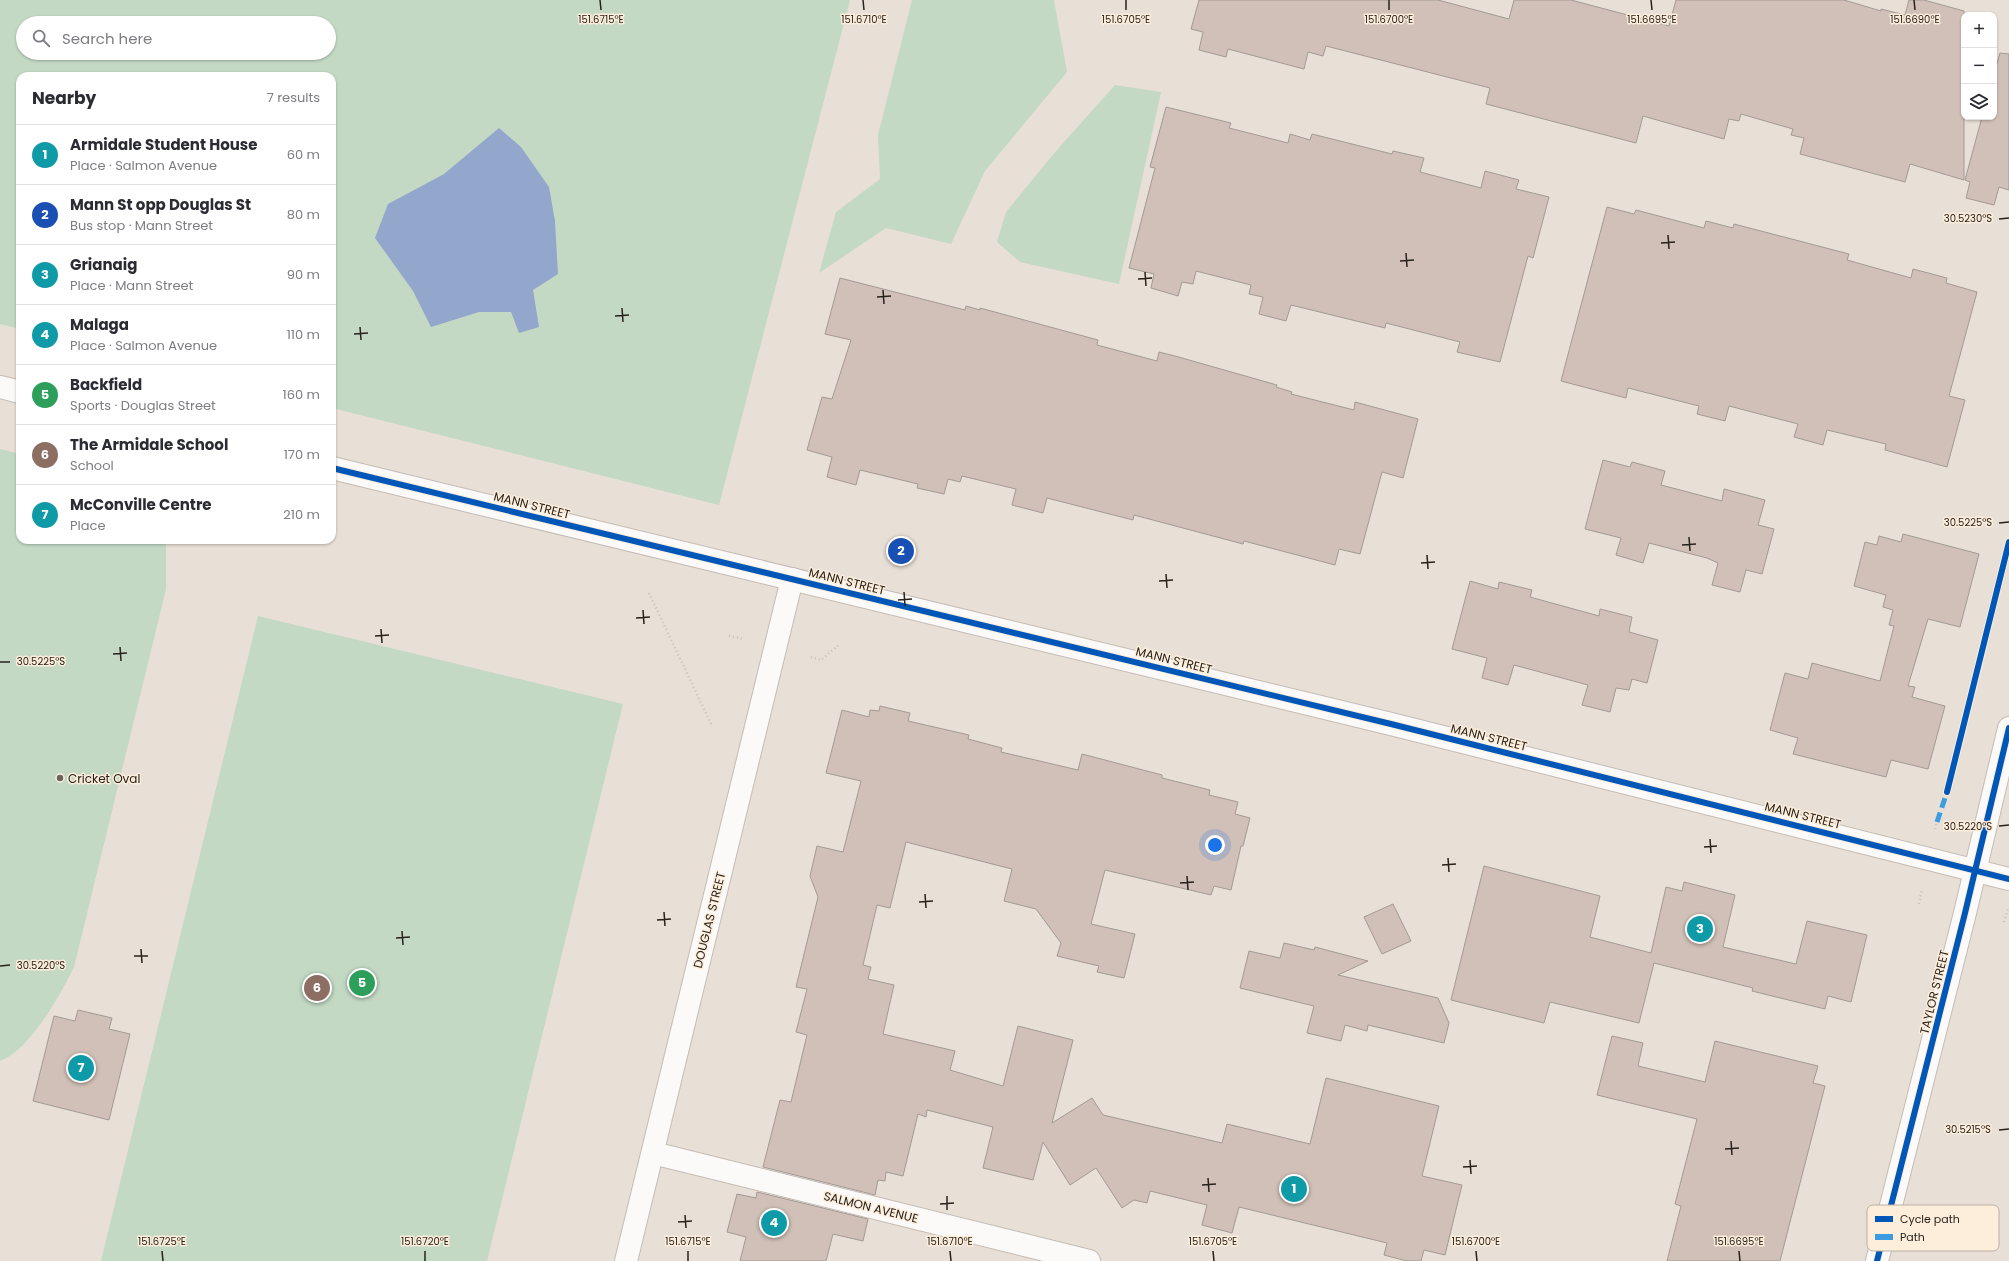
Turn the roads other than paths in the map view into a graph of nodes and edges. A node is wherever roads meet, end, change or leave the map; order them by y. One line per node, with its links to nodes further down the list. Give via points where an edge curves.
1 (0, 387): 2 (street)
2 (16, 391)
3 (336, 469): 4 (street, MANN STREET)
4 (792, 579): 6 (street, MANN STREET, via 1384,722); 8 (street, DOUGLAS STREET)
5 (2009, 728): 6 (street, TAYLOR STREET)
6 (1975, 870): 7 (street, MANN STREET); 9 (street, TAYLOR STREET)
7 (2009, 879)
8 (653, 1153): 11 (street, DOUGLAS STREET); 12 (street, SALMON AVENUE)
9 (1891, 1205)
10 (1880, 1251): 13 (street, TAYLOR STREET)
11 (626, 1261)
12 (1089, 1261)
13 (1877, 1261)

